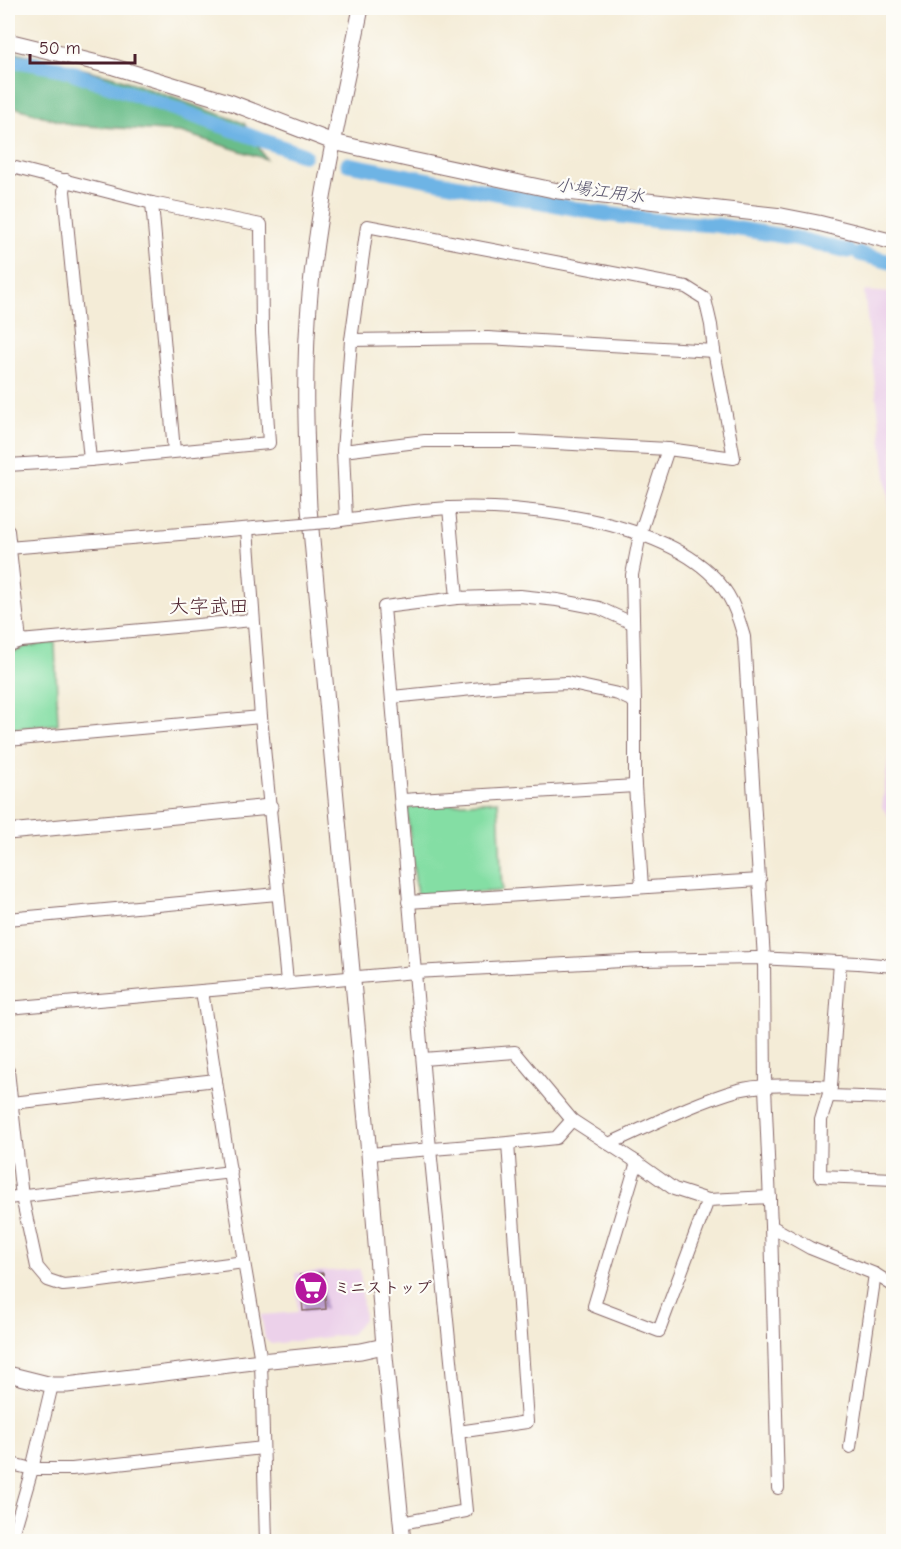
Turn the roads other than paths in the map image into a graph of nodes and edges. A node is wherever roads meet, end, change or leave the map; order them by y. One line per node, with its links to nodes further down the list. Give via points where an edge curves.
1 (361, 8): 3 (street)
2 (8, 41): 3 (street, via 232,103)
3 (333, 142): 7 (street, via 558,191 782,216); 43 (street, via 310,294 305,436)
4 (8, 165): 5 (street)
5 (66, 180): 6 (street); 13 (street)
6 (152, 203): 11 (street); 11 (street, via 261,225 269,443)
7 (894, 242)
8 (351, 340): 9 (street, via 488,338); 9 (street, via 367,226 686,287 705,299); 12 (street)
9 (714, 351): 10 (street, via 734,458)
10 (668, 449): 12 (street, via 517,441 425,441); 19 (street)
11 (174, 451): 13 (street)
12 (343, 451): 16 (street)
13 (90, 460): 14 (street)
14 (8, 465)
15 (449, 508): 16 (street); 19 (street, via 522,510); 21 (street)
16 (346, 519): 17 (street, bridge)
17 (247, 529): 20 (street); 22 (street)
18 (8, 531): 20 (street)
19 (640, 534): 23 (street, via 632,575); 34 (street, via 672,548 714,577 737,614 744,638)
20 (8, 548): 24 (street)
21 (457, 598): 23 (street, via 520,596 557,600 599,608); 26 (street, via 384,607)
22 (253, 620): 24 (street); 28 (street)
23 (632, 623): 27 (street)
24 (20, 641): 25 (street)
25 (8, 645)
26 (392, 697): 27 (street, via 567,683 618,694); 31 (street)
27 (635, 702): 30 (street)
28 (261, 717): 29 (street); 32 (street)
29 (8, 740)
30 (635, 786): 31 (street); 35 (street)
31 (402, 800): 37 (street)
32 (270, 807): 33 (street); 36 (street)
33 (8, 832)
34 (760, 880): 35 (street); 39 (street)
35 (642, 887): 37 (street)
36 (277, 894): 38 (street); 44 (street)
37 (408, 902): 42 (street)
38 (8, 919)
39 (764, 958): 40 (street); 42 (street); 50 (street)
40 (840, 962): 41 (street); 51 (street)
41 (894, 966)
42 (415, 972): 43 (street); 47 (street)
43 (352, 977): 44 (street); 58 (street)
44 (287, 982): 45 (street)
45 (202, 991): 46 (street); 49 (street)
46 (8, 1008)
47 (423, 1059): 54 (street, via 515,1052); 57 (street)
48 (8, 1071): 53 (street)
49 (216, 1080): 53 (street); 60 (street)
50 (765, 1087): 51 (street); 56 (street, via 740,1090 693,1106); 63 (street)
51 (830, 1091): 52 (street); 61 (street, via 821,1120 819,1176)
52 (894, 1098)
53 (12, 1103): 62 (street)
54 (572, 1120): 55 (street, via 556,1138); 56 (street)
55 (508, 1143): 57 (street); 74 (street, via 527,1422)
56 (609, 1144): 59 (street)
57 (430, 1149): 58 (street); 74 (street)
58 (369, 1154): 70 (street)
59 (637, 1162): 65 (street, via 674,1189); 65 (street, via 594,1306 658,1331)
60 (231, 1172): 62 (street); 67 (street)
61 (894, 1179)
62 (22, 1197): 64 (street); 67 (street, via 37,1267 55,1283 86,1283)
63 (770, 1197): 65 (street); 66 (street)
64 (8, 1198)
65 (708, 1200)
66 (771, 1226): 68 (street, via 810,1248); 79 (street)
67 (244, 1262): 71 (street)
68 (875, 1274): 69 (street); 75 (street)
69 (894, 1286)
70 (384, 1347): 71 (street); 80 (street)
71 (261, 1361): 73 (street); 76 (street)
72 (8, 1374): 73 (street)
73 (52, 1385): 78 (street)
74 (458, 1432): 80 (street, via 466,1511)
75 (850, 1447)
76 (263, 1448): 78 (street, via 72,1469); 82 (street)
77 (8, 1463): 78 (street)
78 (32, 1469): 81 (street)
79 (778, 1488)
80 (401, 1523): 83 (street)
81 (11, 1542)
82 (266, 1542)
83 (403, 1542)

